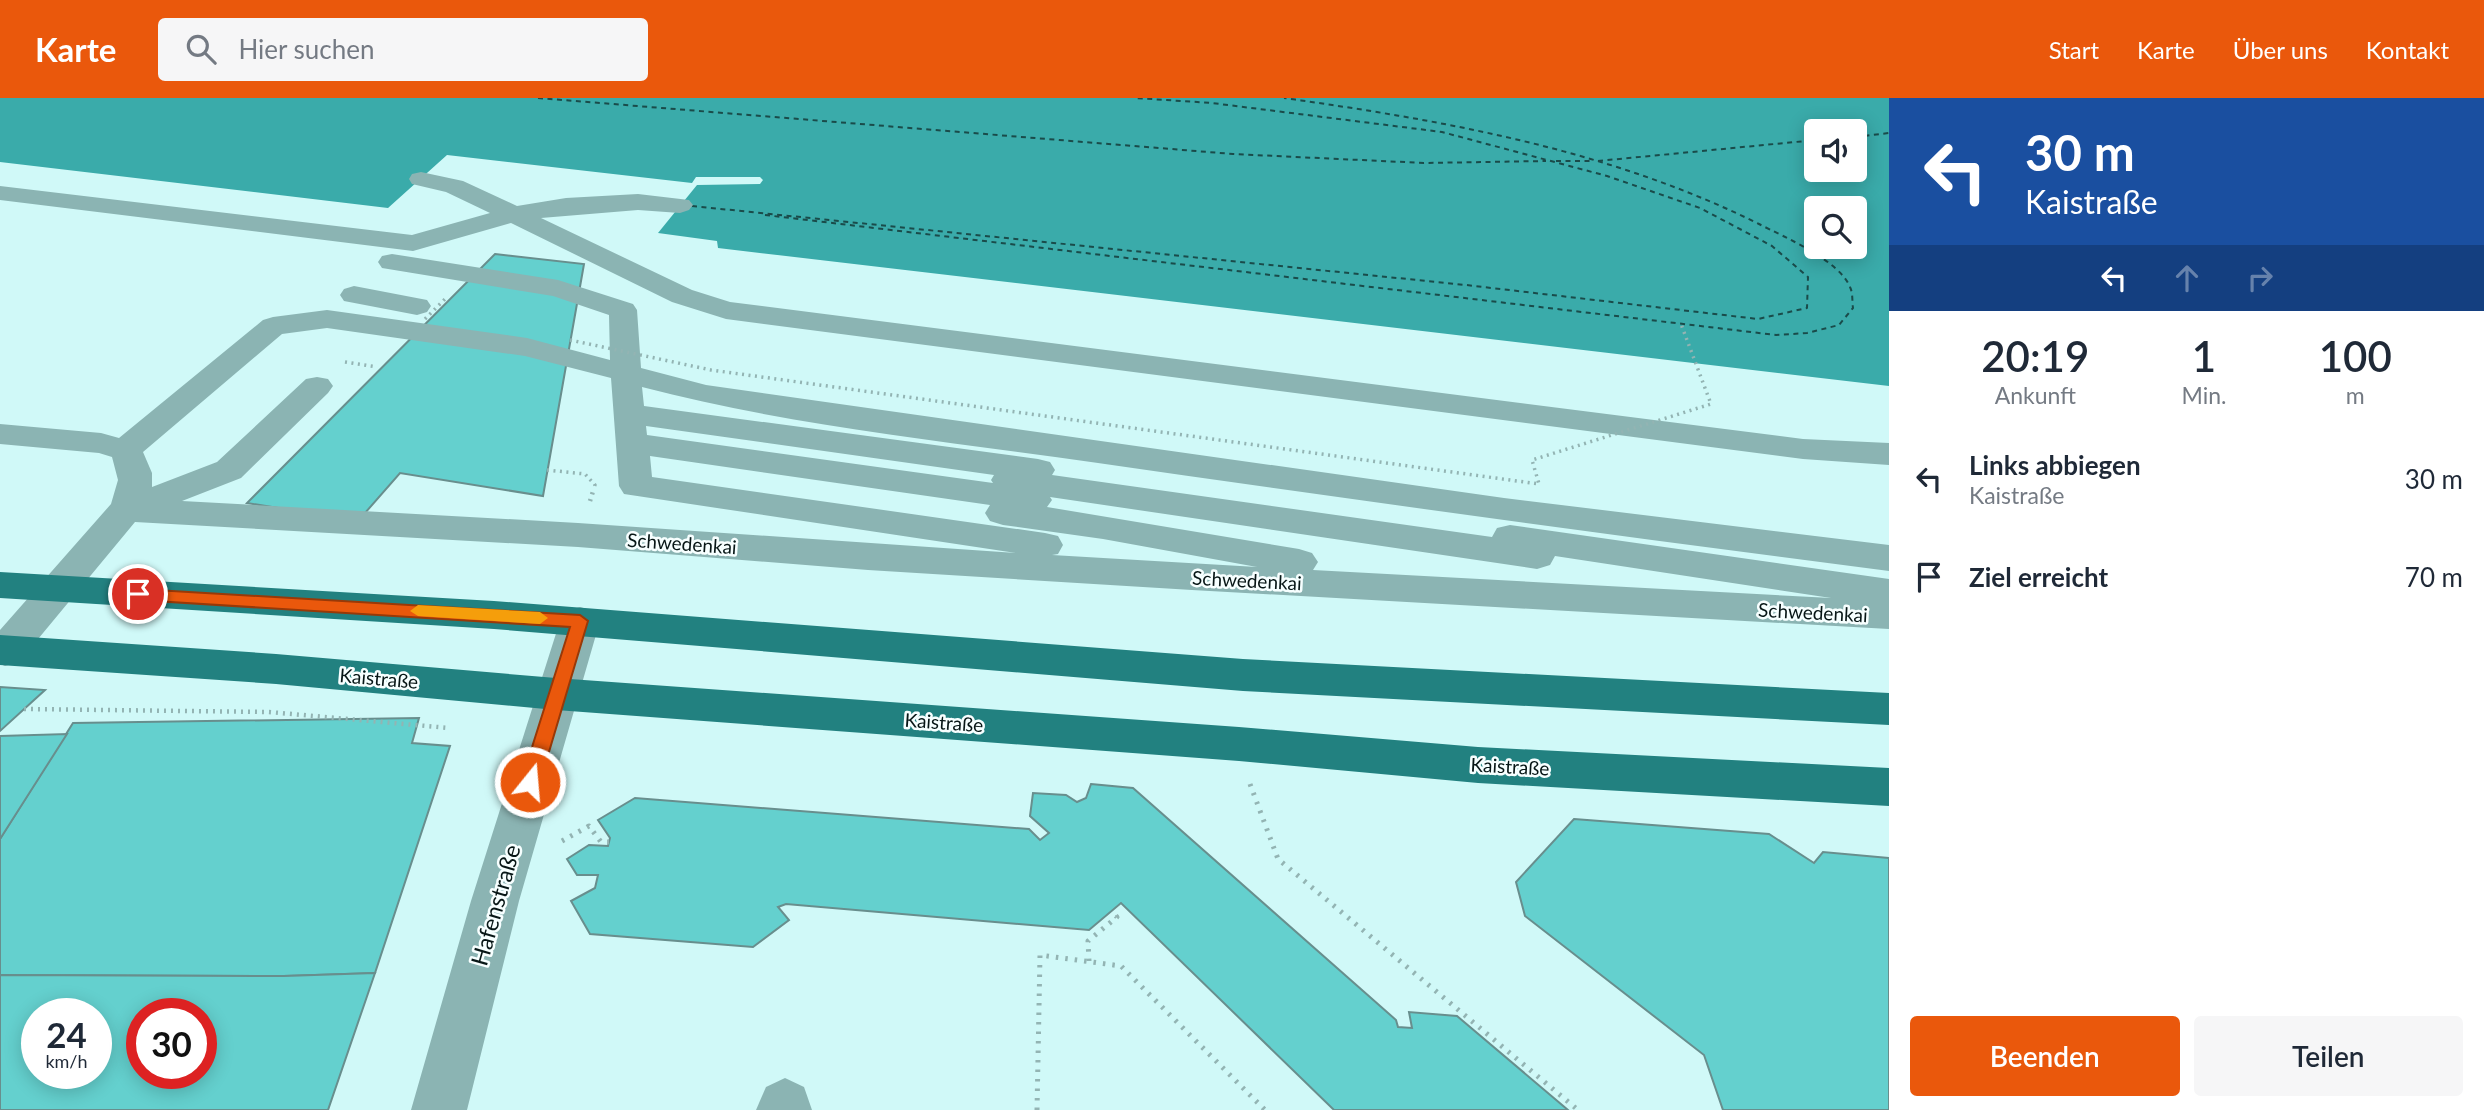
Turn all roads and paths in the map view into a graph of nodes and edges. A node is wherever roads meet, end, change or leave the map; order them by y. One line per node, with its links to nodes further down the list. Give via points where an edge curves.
1 (421, 180): 4 (street, via 454,186)
2 (0, 193): 5 (street)
3 (680, 205): 4 (street, via 603,203)
4 (512, 215): 5 (street); 15 (street, via 682,296 726,310 1803,449)
5 (382, 270): 7 (street); 12 (street, via 537,326); 12 (street, via 558,288 623,310)
6 (445, 299): 8 (path, bridge)
7 (327, 319): 12 (street, via 527,347); 14 (street, via 273,326)
8 (425, 319)
9 (1681, 324): 10 (path, bridge, via 1711,404 1532,460 1539,484 711,370)
10 (570, 341)
11 (317, 386): 16 (street, via 229,470)
12 (629, 399): 17 (street, via 705,394 1504,510); 18 (street, via 636,486 1098,553); 19 (street); 22 (street, via 1103,527); 23 (street); 24 (street, via 1426,556); 25 (street)
13 (0, 434): 14 (street, via 101,443)
14 (125, 450): 16 (street, via 136,470 135,493)
15 (1889, 454)
16 (126, 510): 18 (street, Schwedenkai); 21 (street)
17 (1889, 558)
18 (1192, 577): 22 (street, Schwedenkai)
19 (1889, 577)
20 (0, 585): 21 (main road)
21 (55, 590): 27 (main road); 28 (street)
22 (1463, 592): 24 (street, Schwedenkai)
23 (1889, 593)
24 (1732, 607): 26 (street, Schwedenkai)
25 (1889, 607)
26 (1889, 615)
27 (580, 621): 29 (street, Hafenstraße); 30 (main road, via 1242,675)
28 (2, 650): 29 (main road, Kaistraße)
29 (556, 694): 32 (main road, Kaistraße, via 1479,765); 37 (street, Hafenstraße)
30 (1889, 709)
31 (1250, 783): 40 (path, via 1278,859)
32 (1889, 787)
33 (609, 842): 34 (path, via 601,842 589,826)
34 (559, 843)
35 (1111, 911): 36 (path, via 1117,917 1088,941)
36 (1088, 961): 38 (path, via 1040,955); 39 (path, via 1121,966)
37 (439, 1110)
38 (1037, 1110)
39 (1265, 1110)
40 (1578, 1110)

